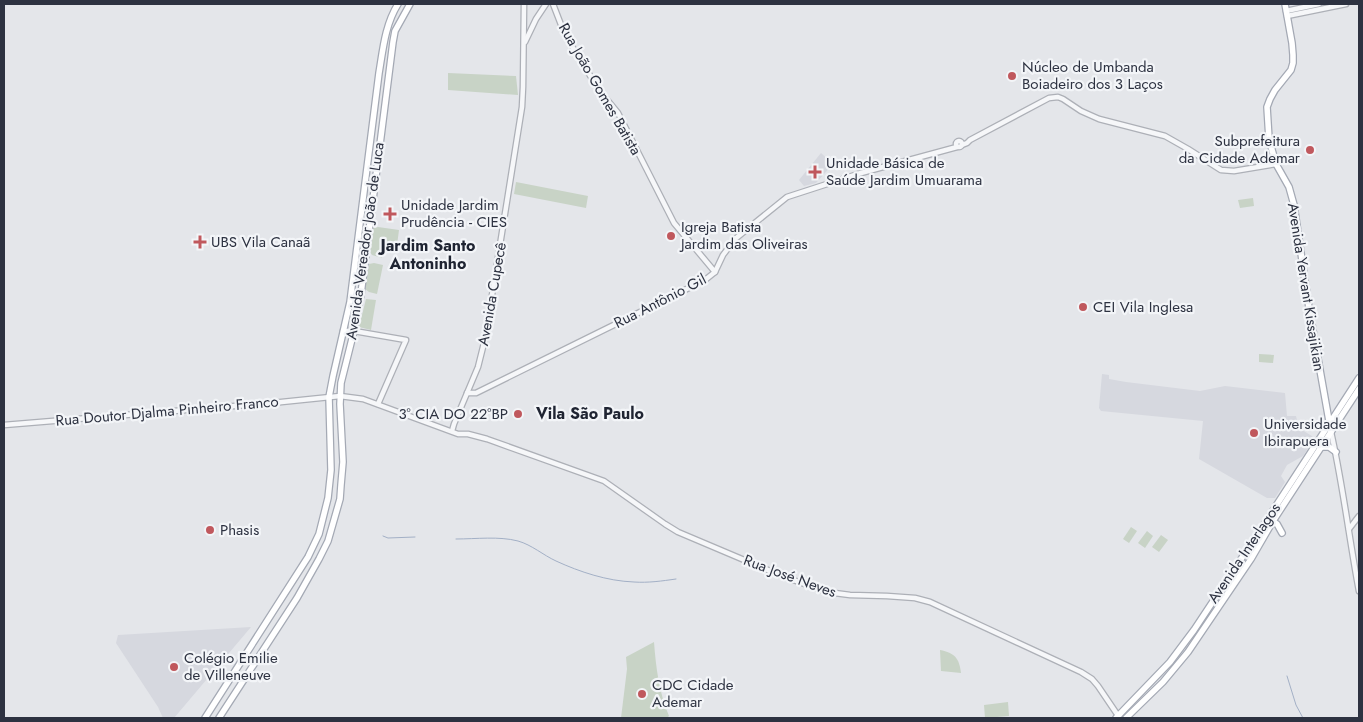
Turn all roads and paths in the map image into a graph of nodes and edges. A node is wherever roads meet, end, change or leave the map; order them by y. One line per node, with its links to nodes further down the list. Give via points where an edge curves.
1 (398, 4): 13 (main road, Avenida Vereador João de Luca, via 386,29 350,302)
2 (410, 4): 14 (main road, Avenida Vereador João de Luca, via 395,31 393,42)
3 (524, 4): 10 (street, Avenida Cupecê)
4 (546, 4): 10 (street)
5 (553, 4): 12 (street, Rua João Gomes Batista, via 565,36 618,114 674,223)
6 (1285, 4): 9 (main road, Avenida Yervant Kissajikian)
7 (1319, 4): 9 (street)
8 (1346, 4): 9 (street)
9 (1287, 14): 11 (main road, Avenida Yervant Kissajikian, via 1293,63 1267,107 1269,139)
10 (524, 43): 17 (street, Avenida Cupecê, via 522,107 488,319 479,362)
11 (1276, 164): 12 (street, Rua Antônio Gil, via 1221,170 1165,136 1099,119 1058,97 1049,98 968,143 787,196 735,239 722,255); 21 (main road, Avenida Yervant Kissajikian, via 1289,187 1294,205)
12 (715, 272): 17 (street, Rua Antônio Gil, via 670,298 476,393)
13 (343, 331): 14 (street); 19 (main road, Avenida Vereador João de Luca)
14 (354, 331): 18 (main road, Avenida Vereador João de Luca); 20 (street, via 406,340)
15 (1359, 378): 21 (main road, Avenida Interlagos)
16 (1359, 389): 24 (main road, Avenida Interlagos)
17 (467, 393): 23 (street, Avenida Cupecê)
18 (340, 396): 19 (street, Rua Doutor Djalma Pinheiro Franco); 20 (street); 33 (main road, Avenida Vereador João de Luca, via 342,485 328,541 297,598)
19 (329, 397): 22 (street, Rua Doutor Djalma Pinheiro Franco); 32 (main road, Avenida Vereador João de Luca, via 331,470 319,534 308,557)
20 (378, 404): 23 (street)
21 (1330, 423): 24 (main road, Avenida Yervant Kissajikian); 28 (main road, Avenida Interlagos)
22 (4, 425)
23 (452, 431): 34 (street, Rua José Neves, via 487,439 604,481 678,532 827,592 915,598 930,602 1081,672 1092,679)
24 (1331, 432): 25 (main road, Avenida Interlagos); 26 (street)
25 (1322, 447): 26 (main road); 28 (main road, Avenida Interlagos)
26 (1336, 452): 29 (street)
27 (1359, 516): 29 (street)
28 (1270, 521): 30 (main road, via 1277,524); 34 (main road, Avenida Interlagos, via 1170,662); 35 (main road, Avenida Interlagos, via 1251,559 1188,652)
29 (1349, 529): 31 (street)
30 (1282, 533)
31 (1359, 591)
32 (205, 718)
33 (219, 718)
34 (1118, 718)
35 (1126, 718)

